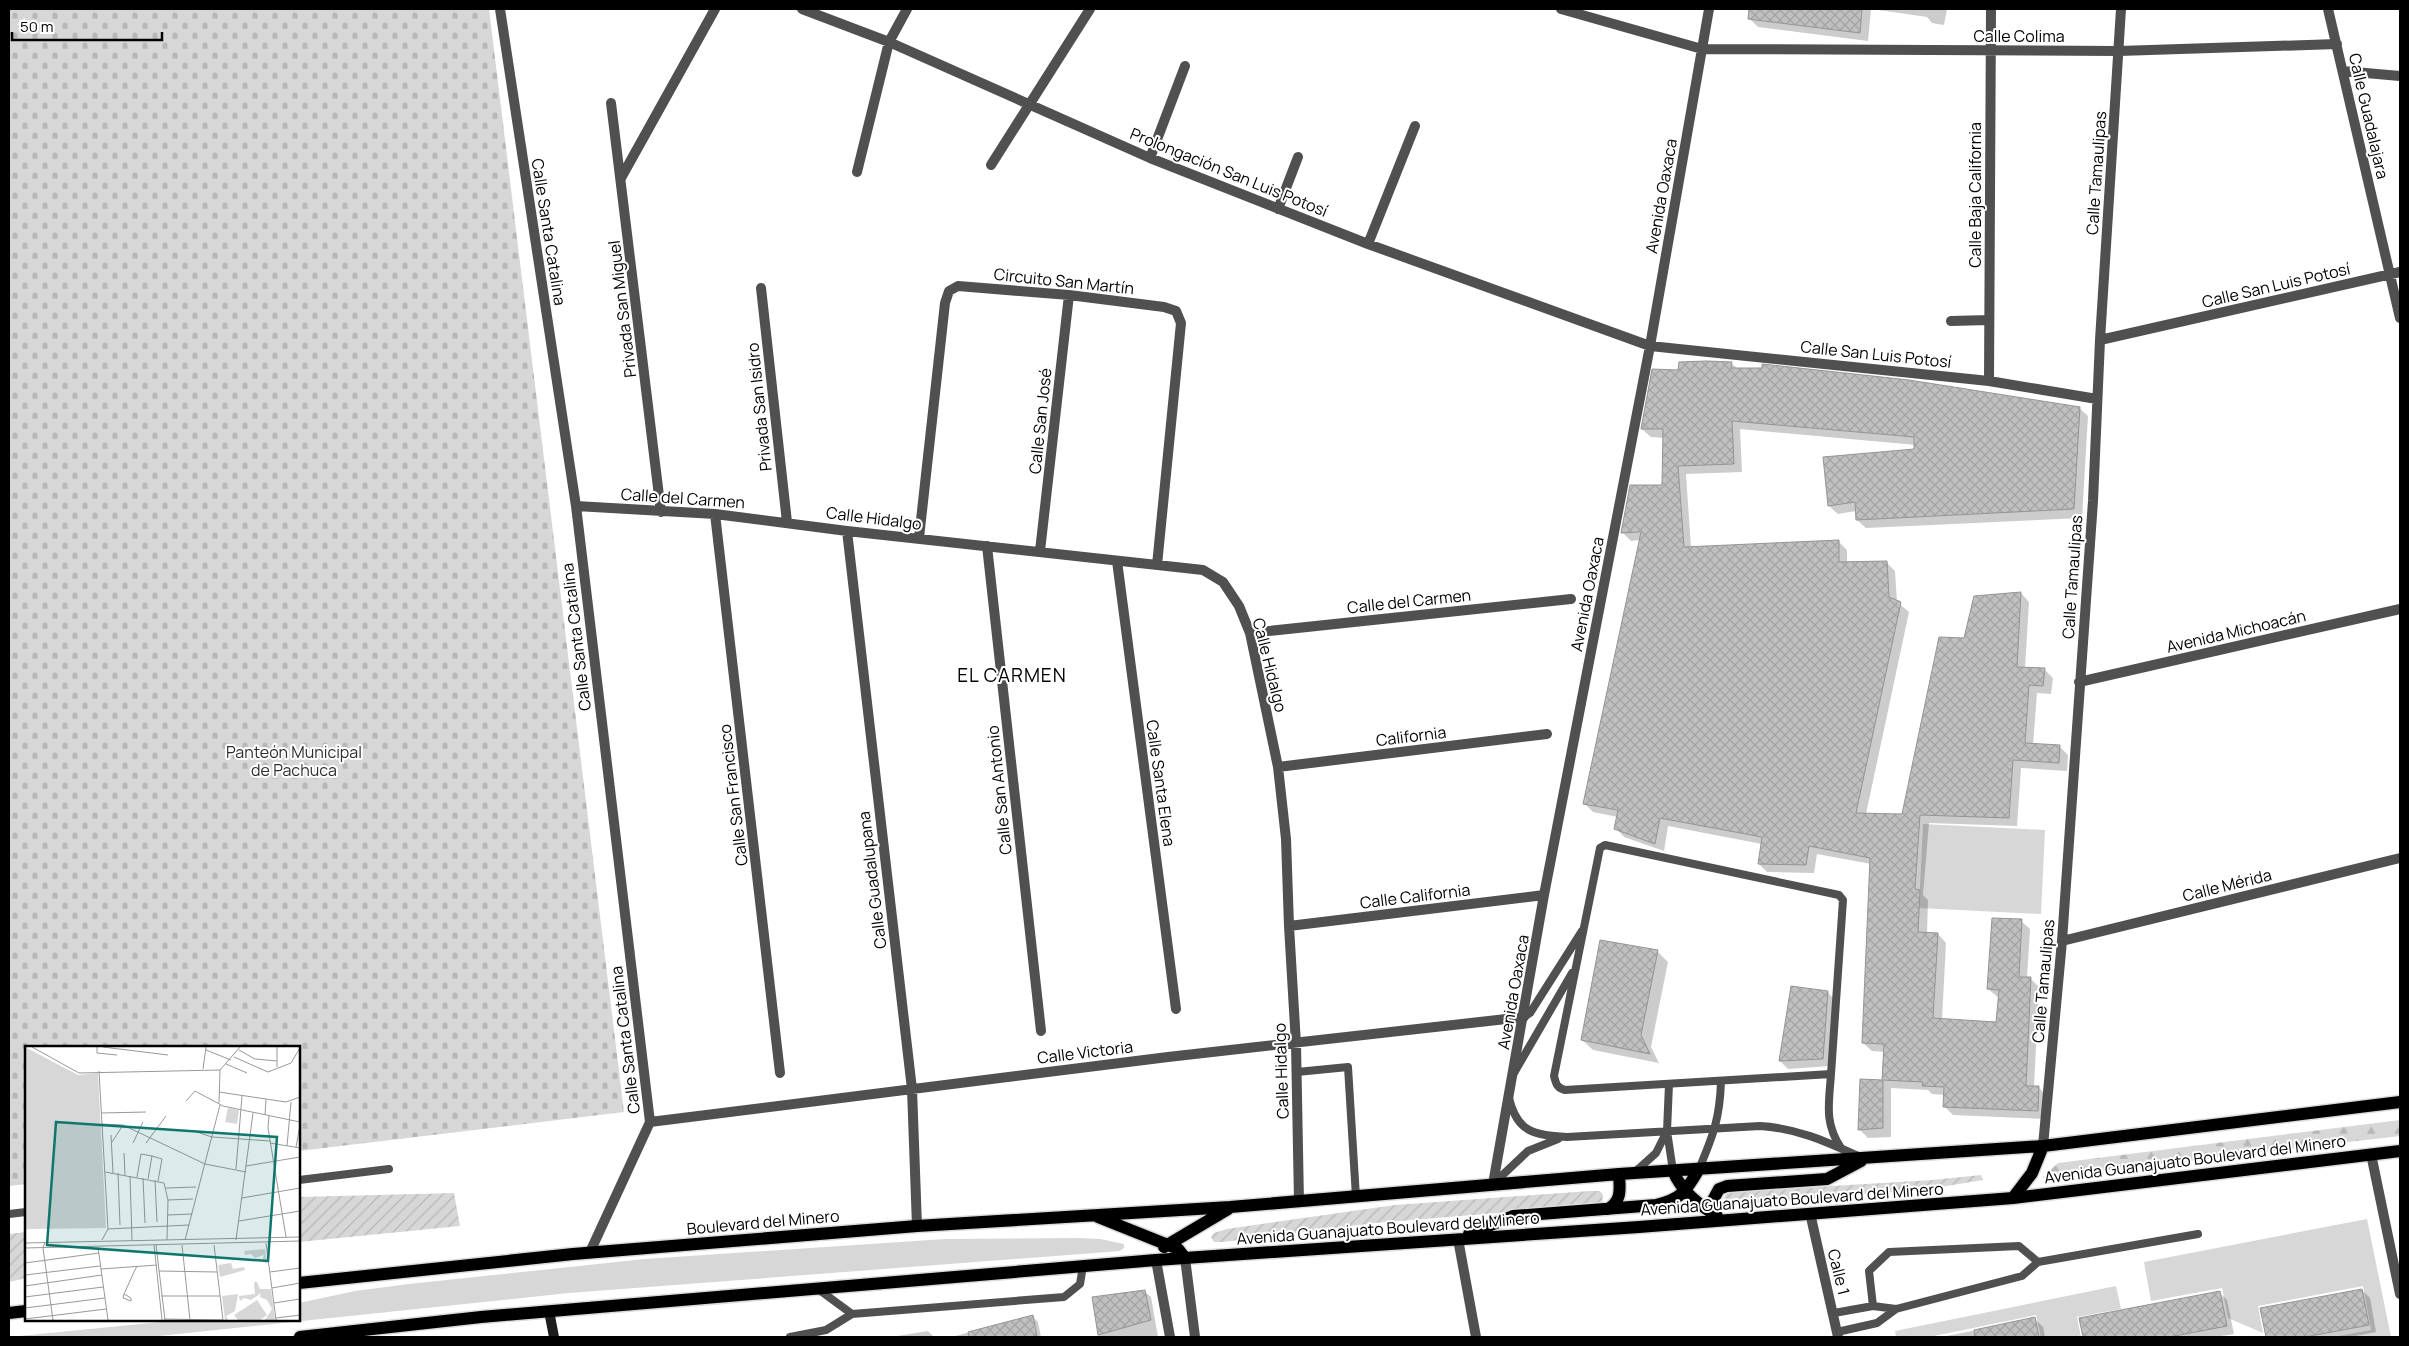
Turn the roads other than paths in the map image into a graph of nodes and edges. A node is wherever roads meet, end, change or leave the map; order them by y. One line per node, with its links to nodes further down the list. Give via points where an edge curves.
1 (500, 9): 40 (street, Calle Santa Catalina)
2 (715, 9): 26 (street)
3 (802, 9): 11 (street, Prolongación San Luis Potosí)
4 (907, 9): 11 (street)
5 (1090, 9): 20 (street)
6 (1561, 9): 13 (street, Calle Colima)
7 (1710, 9): 13 (street, Avenida Oaxaca)
8 (1991, 9): 15 (street, Calle Baja California)
9 (2122, 9): 14 (street, Calle Tamaulipas)
10 (2328, 9): 12 (street, Calle Guadalajara)
11 (889, 42): 20 (street, Prolongación San Luis Potosí); 25 (street)
12 (2337, 44): 14 (street, Calle Colima); 17 (street, Calle Guadalajara)
13 (1702, 49): 15 (street, Calle Colima); 37 (street, Avenida Oaxaca)
14 (2120, 50): 15 (street, Calle Colima); 36 (street, Calle Tamaulipas)
15 (1991, 51): 34 (street, Calle Baja California)
16 (1185, 66): 23 (street)
17 (2343, 71): 18 (street); 30 (street, Calle Guadalajara)
18 (2400, 76)
19 (611, 103): 26 (street, Privada San Miguel)
20 (1030, 103): 23 (street, Prolongación San Luis Potosí); 24 (street)
21 (1415, 126): 28 (street)
22 (1298, 157): 27 (street)
23 (1150, 158): 27 (street, Prolongación San Luis Potosí)
24 (991, 165)
25 (857, 172)
26 (621, 178): 41 (street, Privada San Miguel)
27 (1278, 209): 28 (street, Prolongación San Luis Potosí)
28 (1368, 244): 37 (street, Prolongación San Luis Potosí)
29 (2400, 272): 30 (street, Calle San Luis Potosí)
30 (2390, 274): 33 (street, Calle Guadalajara); 36 (street, Calle San Luis Potosí)
31 (761, 288): 43 (street, Privada San Isidro)
32 (1069, 295): 45 (street, Circuito San Martín, via 958,286 949,291 945,303); 47 (street, Calle San José); 49 (street, Circuito San Martín, via 1164,307 1176,311 1181,323)
33 (2400, 318)
34 (1989, 320): 35 (street); 38 (street, Calle Baja California)
35 (1951, 321)
36 (2100, 340): 39 (street, Calle Tamaulipas)
37 (1650, 346): 38 (street, Calle San Luis Potosí); 57 (street, Avenida Oaxaca)
38 (1989, 381): 39 (street, Calle San Luis Potosí)
39 (2097, 399): 53 (street, Calle Tamaulipas)
40 (576, 506): 41 (street, Calle del Carmen); 75 (street, Calle Santa Catalina)
41 (661, 512): 42 (street, Calle del Carmen)
42 (715, 514): 43 (street, Calle del Carmen); 67 (street, Calle San Francisco)
43 (787, 522): 44 (street, Calle Hidalgo)
44 (847, 531): 45 (street, Calle Hidalgo); 72 (street, Calle Guadalupana)
45 (919, 538): 46 (street, Calle Hidalgo)
46 (988, 546): 47 (street, Calle Hidalgo); 64 (street, Calle San Antonio)
47 (1040, 551): 48 (street, Calle Hidalgo)
48 (1117, 561): 49 (street, Calle Hidalgo); 62 (street, Calle Santa Elena)
49 (1157, 565): 52 (street, Calle Hidalgo, via 1204,570 1223,582 1239,606)
50 (1571, 599): 52 (street, Calle del Carmen)
51 (2400, 609): 53 (street, Avenida Michoacán)
52 (1250, 633): 55 (street, Calle Hidalgo)
53 (2079, 682): 60 (street, Calle Tamaulipas)
54 (1547, 734): 55 (street, California)
55 (1278, 767): 58 (street, Calle Hidalgo, via 1286,839)
56 (2400, 858): 60 (street, Calle Mérida)
57 (1544, 895): 58 (street, Calle California); 63 (street, Avenida Oaxaca)
58 (1288, 926): 65 (street, Calle Hidalgo)
59 (1584, 928): 61 (lane); 63 (lane, via 1530,1014); 68 (lane, via 1600,848 1605,845 1839,895 1843,900)
60 (2062, 941): 79 (street, Calle Tamaulipas)
61 (1576, 966): 69 (lane); 71 (lane, via 1554,1076 1560,1089)
62 (1176, 1009)
63 (1524, 1017): 65 (street, Calle Victoria); 69 (street, Avenida Oaxaca)
64 (1040, 1031)
65 (1296, 1044): 66 (street, Calle Hidalgo); 72 (street, Calle Victoria)
66 (1297, 1072): 92 (lane, via 1348,1067); 94 (street, Calle Hidalgo)
67 (780, 1073)
68 (1831, 1074): 70 (lane); 80 (lane, via 1828,1116 1833,1137)
69 (1514, 1075): 73 (street, Avenida Oaxaca)
70 (1721, 1081): 71 (lane); 76 (lane)
71 (1669, 1084): 77 (lane)
72 (912, 1089): 75 (street, Calle Victoria); 103 (street, Calle Guadalupana)
73 (1510, 1098): 78 (lane, via 1520,1125 1545,1136); 90 (street, Avenida Oaxaca)
74 (2400, 1102): 79 (main road, Avenida Guanajuato Boulevard del Minero)
75 (650, 1122): 107 (street, Calle Santa Catalina)
76 (1716, 1128): 77 (lane); 80 (lane, via 1778,1127 1813,1136); 85 (lane)
77 (1667, 1131): 78 (lane); 86 (lane); 88 (lane, via 1656,1153)
78 (1567, 1137): 90 (lane, via 1528,1151)
79 (2043, 1146): 83 (main road, Avenida Guanajuato Boulevard del Minero); 93 (main road, via 2032,1173)
80 (1841, 1148): 83 (lane)
81 (2400, 1151): 82 (main road, Avenida Guanajuato Boulevard del Minero)
82 (2372, 1154): 93 (main road, Avenida Guanajuato Boulevard del Minero); 114 (street)
83 (1866, 1159): 85 (main road, Avenida Guanajuato Boulevard del Minero); 98 (main road, via 1827,1180 1726,1186 1719,1189 1712,1202)
84 (388, 1169): 89 (lane)
85 (1699, 1169): 86 (main road, Avenida Guanajuato Boulevard del Minero); 91 (main road)
86 (1673, 1171): 88 (main road, Avenida Guanajuato Boulevard del Minero); 91 (main road)
87 (1620, 1174): 88 (main road, Avenida Guanajuato Boulevard del Minero); 90 (main road, Avenida Guanajuato Boulevard del Minero); 96 (main road, via 1619,1197)
88 (1633, 1174)
89 (300, 1180)
90 (1493, 1184): 92 (main road, Avenida Guanajuato Boulevard del Minero)
91 (1686, 1192): 96 (main road, via 1670,1202); 98 (main road)
92 (1356, 1198): 94 (main road, Avenida Guanajuato Boulevard del Minero)
93 (2013, 1198): 100 (main road, Avenida Guanajuato Boulevard del Minero)
94 (1299, 1202): 95 (main road, Avenida Guanajuato Boulevard del Minero)
95 (1230, 1207): 101 (main road, Boulevard del Minero); 106 (main road)
96 (1608, 1209): 105 (main road, via 1513,1216)
97 (25, 1212): 99 (lane)
98 (1711, 1213): 102 (main road)
99 (9, 1214)
100 (1810, 1214): 102 (main road, Avenida Guanajuato Boulevard del Minero); 120 (street, Calle 1)
101 (1094, 1216): 103 (main road, Boulevard del Minero); 106 (main road)
102 (1723, 1220): 105 (main road, Avenida Guanajuato Boulevard del Minero)
103 (917, 1226): 107 (main road, Boulevard del Minero)
104 (2198, 1234): 110 (lane)
105 (1458, 1239): 108 (main road, Avenida Guanajuato Boulevard del Minero); 128 (street)
106 (1168, 1244): 108 (main road); 109 (main road, via 1160,1250)
107 (590, 1252): 112 (main road, Boulevard del Minero)
108 (1185, 1258): 109 (main road); 127 (street)
109 (1156, 1260): 111 (main road); 126 (street)
110 (2038, 1262): 115 (lane, via 2020,1246 1889,1252 1869,1271); 116 (lane, via 2022,1276)
111 (1083, 1266): 113 (main road); 121 (lane, via 1080,1284 1064,1297)
112 (300, 1282)
113 (818, 1288): 118 (main road); 121 (lane)
114 (2400, 1294)
115 (1873, 1306): 116 (lane); 120 (lane)
116 (1896, 1309): 122 (lane, via 1877,1323)
117 (25, 1311): 119 (main road)
118 (549, 1311): 123 (main road); 124 (street)
119 (9, 1313)
120 (1834, 1313): 122 (street, Calle 1)
121 (852, 1314): 125 (lane, via 826,1330)
122 (1837, 1334)
123 (300, 1337)
124 (554, 1337)
125 (790, 1337)
126 (1170, 1337)
127 (1195, 1337)
128 (1476, 1337)

